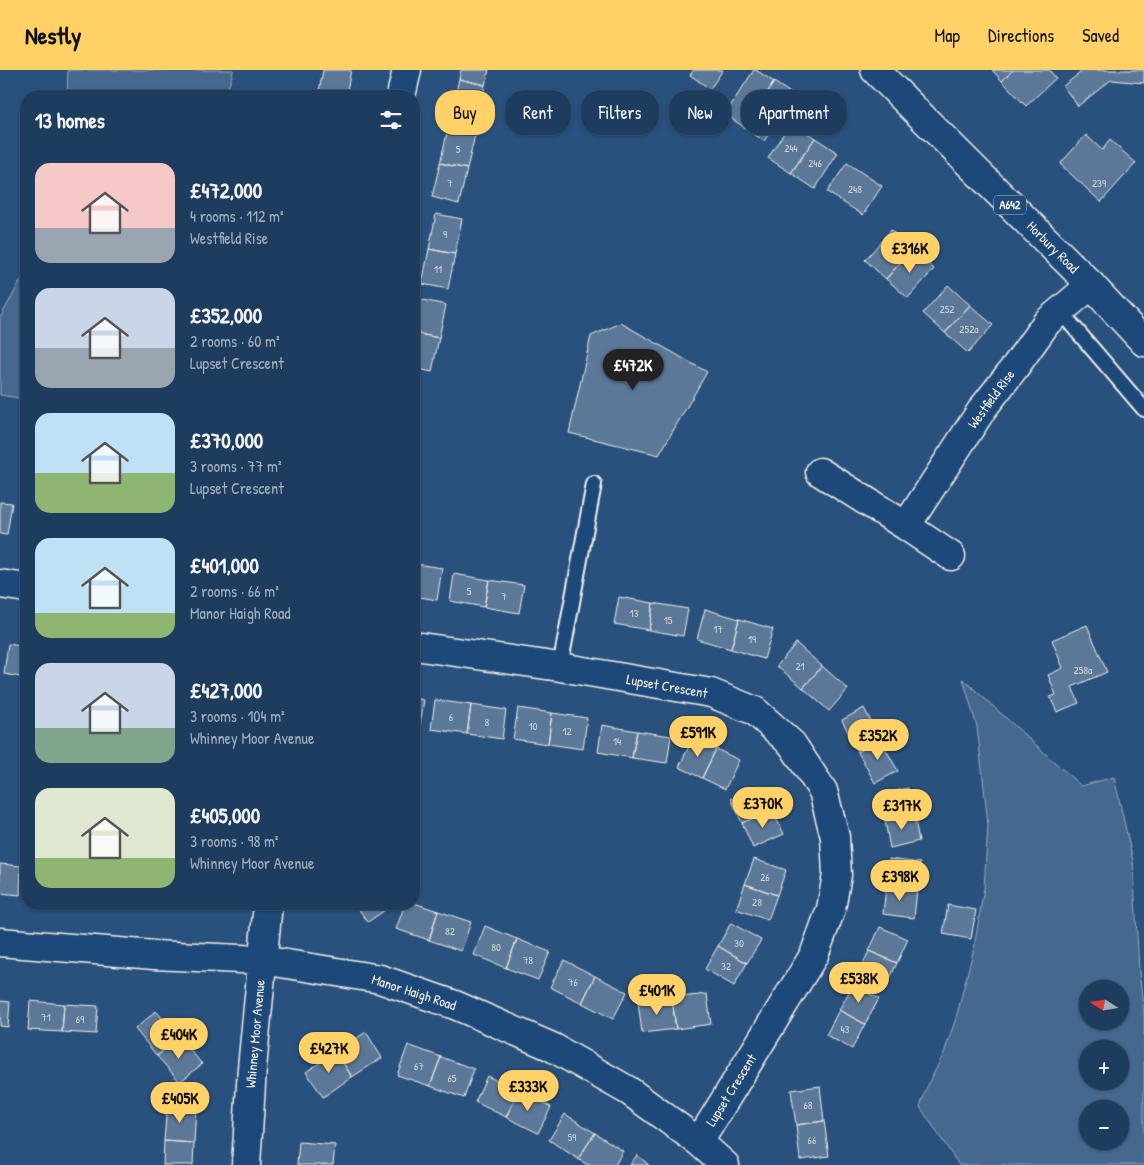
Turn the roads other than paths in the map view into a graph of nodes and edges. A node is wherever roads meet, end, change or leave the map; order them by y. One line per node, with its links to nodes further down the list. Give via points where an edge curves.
1 (408, 70): 3 (main road)
2 (875, 70): 4 (main road, Horbury Road / A642)
3 (403, 90)
4 (1091, 285): 5 (main road, Westfield Rise); 6 (main road, Horbury Road / A642)
5 (1060, 311): 7 (lane); 10 (main road, Westfield Rise, via 1047,322 983,408)
6 (1144, 342)
7 (1144, 409)
8 (820, 472): 10 (main road)
9 (594, 484): 15 (lane)
10 (906, 526): 11 (main road)
11 (951, 556)
12 (0, 584): 13 (main road)
13 (20, 587)
14 (420, 647): 15 (main road, Lupset Crescent)
15 (560, 667): 19 (main road, Lupset Crescent, via 711,693 755,711 792,744 823,791 835,837 837,875 831,909 814,955)
16 (267, 910): 18 (main road, Whinney Moor Avenue)
17 (0, 942): 18 (main road, Manor Haigh Road)
18 (262, 960): 19 (main road, Manor Haigh Road, via 380,979 455,1005 552,1047 629,1091); 20 (main road, Whinney Moor Avenue)
19 (699, 1142): 21 (main road, Manor Haigh Road)
20 (246, 1165)
21 (725, 1165)

